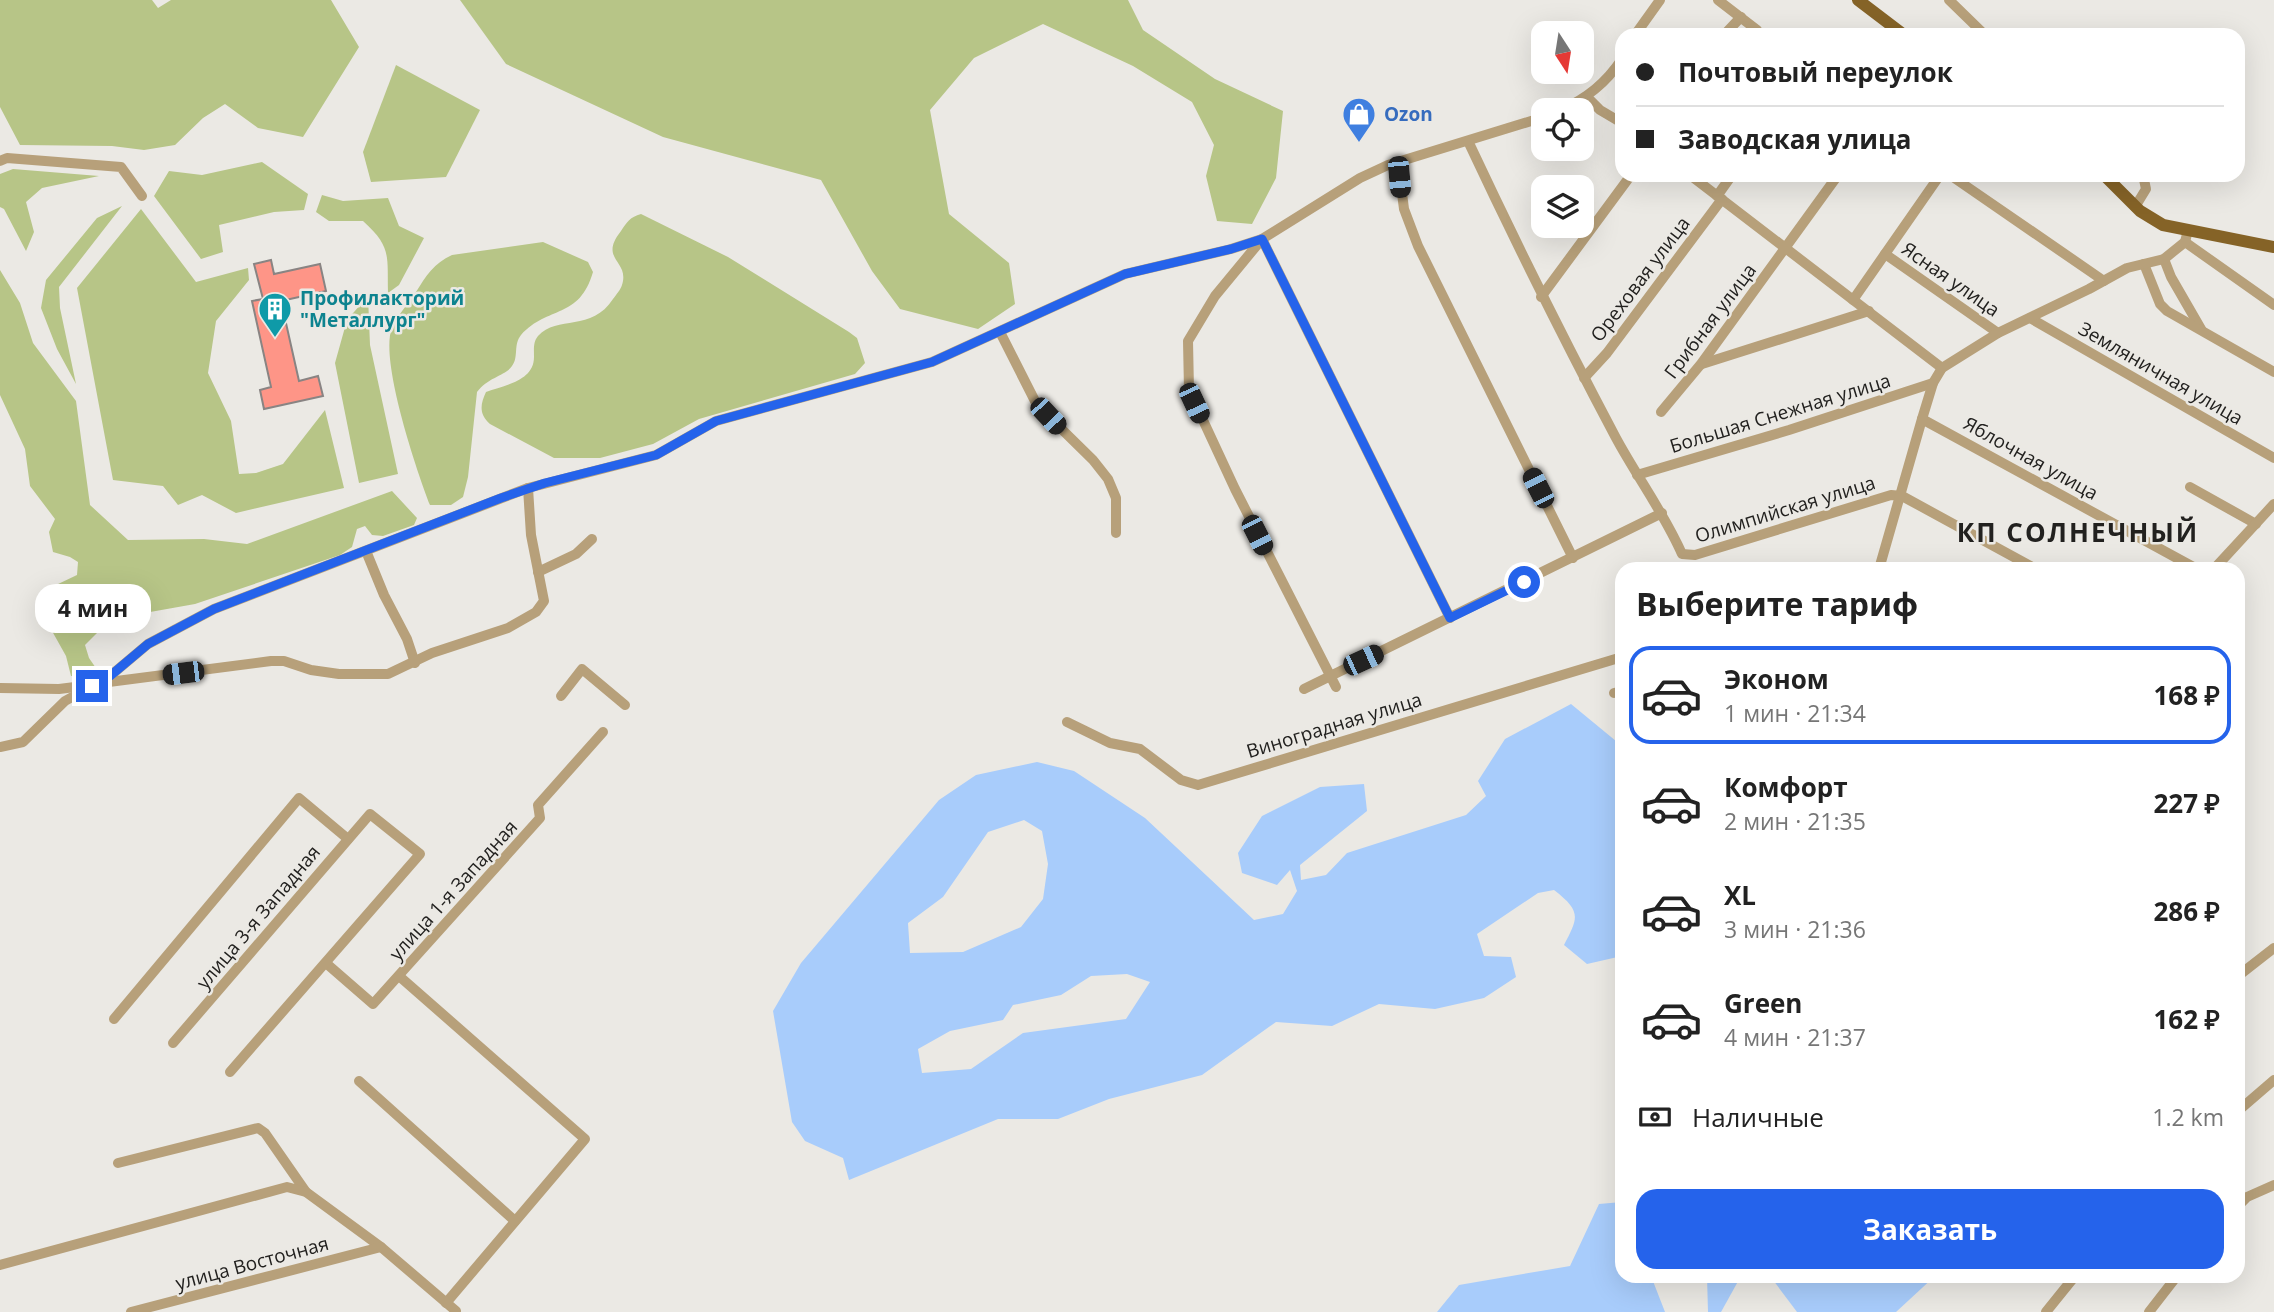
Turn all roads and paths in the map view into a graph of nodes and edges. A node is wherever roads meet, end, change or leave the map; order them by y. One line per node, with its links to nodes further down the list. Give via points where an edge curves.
1 (1660, 0): 6 (street)
2 (1718, 0): 5 (street)
3 (1858, 0): 9 (main road)
4 (1949, 0): 10 (street)
5 (1741, 17): 7 (street); 8 (street)
6 (1640, 28)
7 (1731, 28)
8 (1755, 28)
9 (1894, 28)
10 (1978, 28)
11 (1615, 69): 12 (street)
12 (1587, 97): 13 (street)
13 (1615, 119)
14 (1531, 121): 15 (street)
15 (1468, 141): 17 (street); 37 (street)
16 (0, 161): 26 (street, via 121,167)
17 (1398, 162): 30 (street, via 1360,178); 63 (street, via 1404,209 1418,246)
18 (1626, 182): 37 (street)
19 (1700, 182): 27 (street)
20 (1728, 182): 27 (street, Ореховая улица)
21 (1833, 182): 32 (street, Грибная улица)
22 (1935, 182): 33 (street)
23 (1960, 182): 36 (street)
24 (2111, 182): 28 (main road)
25 (2144, 182): 28 (street, via 2146,189)
26 (142, 196)
27 (1720, 197): 32 (street); 48 (street, Ореховая улица)
28 (2135, 207): 29 (main road)
29 (2186, 236): 31 (main road); 34 (street); 39 (street)
30 (1262, 239): 43 (street, via 1125,274); 69 (street); 72 (street, via 1215,296 1188,341 1191,397)
31 (2274, 247)
32 (1785, 249): 38 (street); 45 (street, Грибная улица)
33 (1885, 254): 38 (street); 44 (street, Ясная улица)
34 (2164, 259): 35 (street); 42 (street)
35 (2144, 264): 36 (street); 42 (street, via 2160,304)
36 (2104, 281): 41 (street)
37 (1541, 297): 48 (street)
38 (1853, 300): 40 (street)
39 (2274, 305)
40 (1869, 312): 45 (street); 46 (street)
41 (2030, 318): 44 (street); 52 (street, Земляничная улица)
42 (2201, 329): 47 (street)
43 (1000, 332): 55 (street, via 912,369 716,421 648,458); 60 (street, via 1037,405 1108,479 1116,498)
44 (1998, 333): 46 (street)
45 (1702, 364): 50 (street, Грибная улица)
46 (1942, 368): 49 (street)
47 (2274, 372)
48 (1584, 379): 53 (street)
49 (1933, 383): 51 (street); 53 (street, Большая Снежная улица)
50 (1661, 412)
51 (1922, 419): 56 (street); 66 (street, Яблочная улица)
52 (2274, 458)
53 (1637, 475): 58 (street)
54 (2190, 487): 59 (street)
55 (528, 488): 62 (street); 68 (street)
56 (1902, 496): 58 (street, Олимпийская улица, via 1873,499 1691,556 1682,554); 64 (street); 65 (street)
57 (2274, 504): 59 (street)
58 (1662, 513): 63 (street)
59 (2256, 524): 67 (street)
60 (1116, 533)
61 (592, 539): 68 (street, via 576,554)
62 (366, 551): 71 (street); 73 (street, via 181,624)
63 (1573, 558): 69 (street)
64 (1882, 562)
65 (2023, 562)
66 (2184, 562)
67 (2221, 562)
68 (538, 572): 71 (street, via 544,601 536,612 498,632)
69 (1450, 618): 72 (street)
70 (1615, 659): 79 (street, Виноградная улица, via 1198,785 1181,780 1140,749 1110,743)
71 (415, 663): 73 (street, via 393,673 369,676 271,661)
72 (1331, 675): 74 (street); 76 (street)
73 (98, 683): 75 (street, via 68,689); 81 (street, via 65,701 23,742)
74 (1336, 687)
75 (0, 688)
76 (1304, 689)
77 (561, 696): 78 (street, via 582,669)
78 (625, 705)
79 (1067, 722)
80 (603, 732): 86 (street, улица 1-я Западная, via 538,805 540,818)
81 (0, 747)
82 (348, 839): 84 (street, улица 3-я Западная, via 370,814 420,854); 87 (street, via 299,798); 88 (street, улица 3-я Западная)
83 (2274, 948): 85 (street)
84 (327, 964): 86 (street, улица 1-я Западная, via 373,1004); 89 (street)
85 (2245, 971)
86 (399, 976): 97 (street, via 585,1139)
87 (114, 1019)
88 (173, 1044)
89 (230, 1072)
90 (2274, 1080): 92 (street)
91 (359, 1081): 97 (street)
92 (2245, 1105)
93 (118, 1163): 95 (street, via 258,1128)
94 (2274, 1185): 96 (street)
95 (306, 1192): 98 (street); 99 (street, via 287,1187)
96 (2245, 1200)
97 (515, 1221): 102 (street)
98 (381, 1247): 102 (street); 104 (street, улица Восточная)
99 (0, 1265)
100 (2069, 1283): 105 (street)
101 (2168, 1283): 106 (street)
102 (446, 1303): 103 (street)
103 (456, 1311)
104 (131, 1312)
105 (2046, 1312)
106 (2149, 1312)

